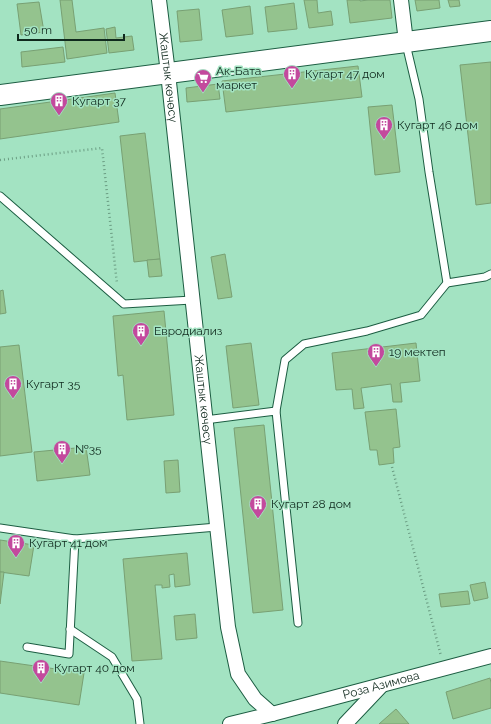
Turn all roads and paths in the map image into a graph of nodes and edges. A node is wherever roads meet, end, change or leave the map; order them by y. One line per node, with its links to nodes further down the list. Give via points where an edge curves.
1 (159, 0): 5 (street, Жаштык көчөсү)
2 (401, 0): 4 (street)
3 (491, 31): 4 (main road)
4 (406, 42): 5 (main road); 10 (lane, via 419,99)
5 (168, 73): 6 (main road); 12 (street, Жаштык көчөсү)
6 (0, 95)
7 (0, 160): 11 (path, via 102,148)
8 (0, 196): 11 (lane)
9 (491, 274): 10 (lane)
10 (447, 283): 13 (lane, via 421,315 367,331 304,344 285,360)
11 (118, 299): 12 (lane, via 124,304)
12 (192, 300): 14 (street, Жаштык көчөсү)
13 (276, 411): 14 (lane); 19 (lane)
14 (205, 420): 16 (street, Жаштык көчөсү)
15 (392, 467): 23 (path)
16 (217, 527): 18 (lane); 25 (street, Жаштык көчөсү, via 228,627 238,674 255,699)
17 (0, 528): 18 (lane)
18 (75, 539): 20 (lane)
19 (298, 623)
20 (70, 629): 21 (lane, via 68,654); 26 (lane, via 112,657 137,699)
21 (27, 647)
22 (491, 656): 23 (street, Роза Азимова)
23 (444, 668): 24 (street, Роза Азимова)
24 (382, 684): 25 (street, Роза Азимова); 28 (street)
25 (272, 714): 27 (street, Роза Азимова)
26 (140, 724)
27 (230, 724)
28 (345, 724)

